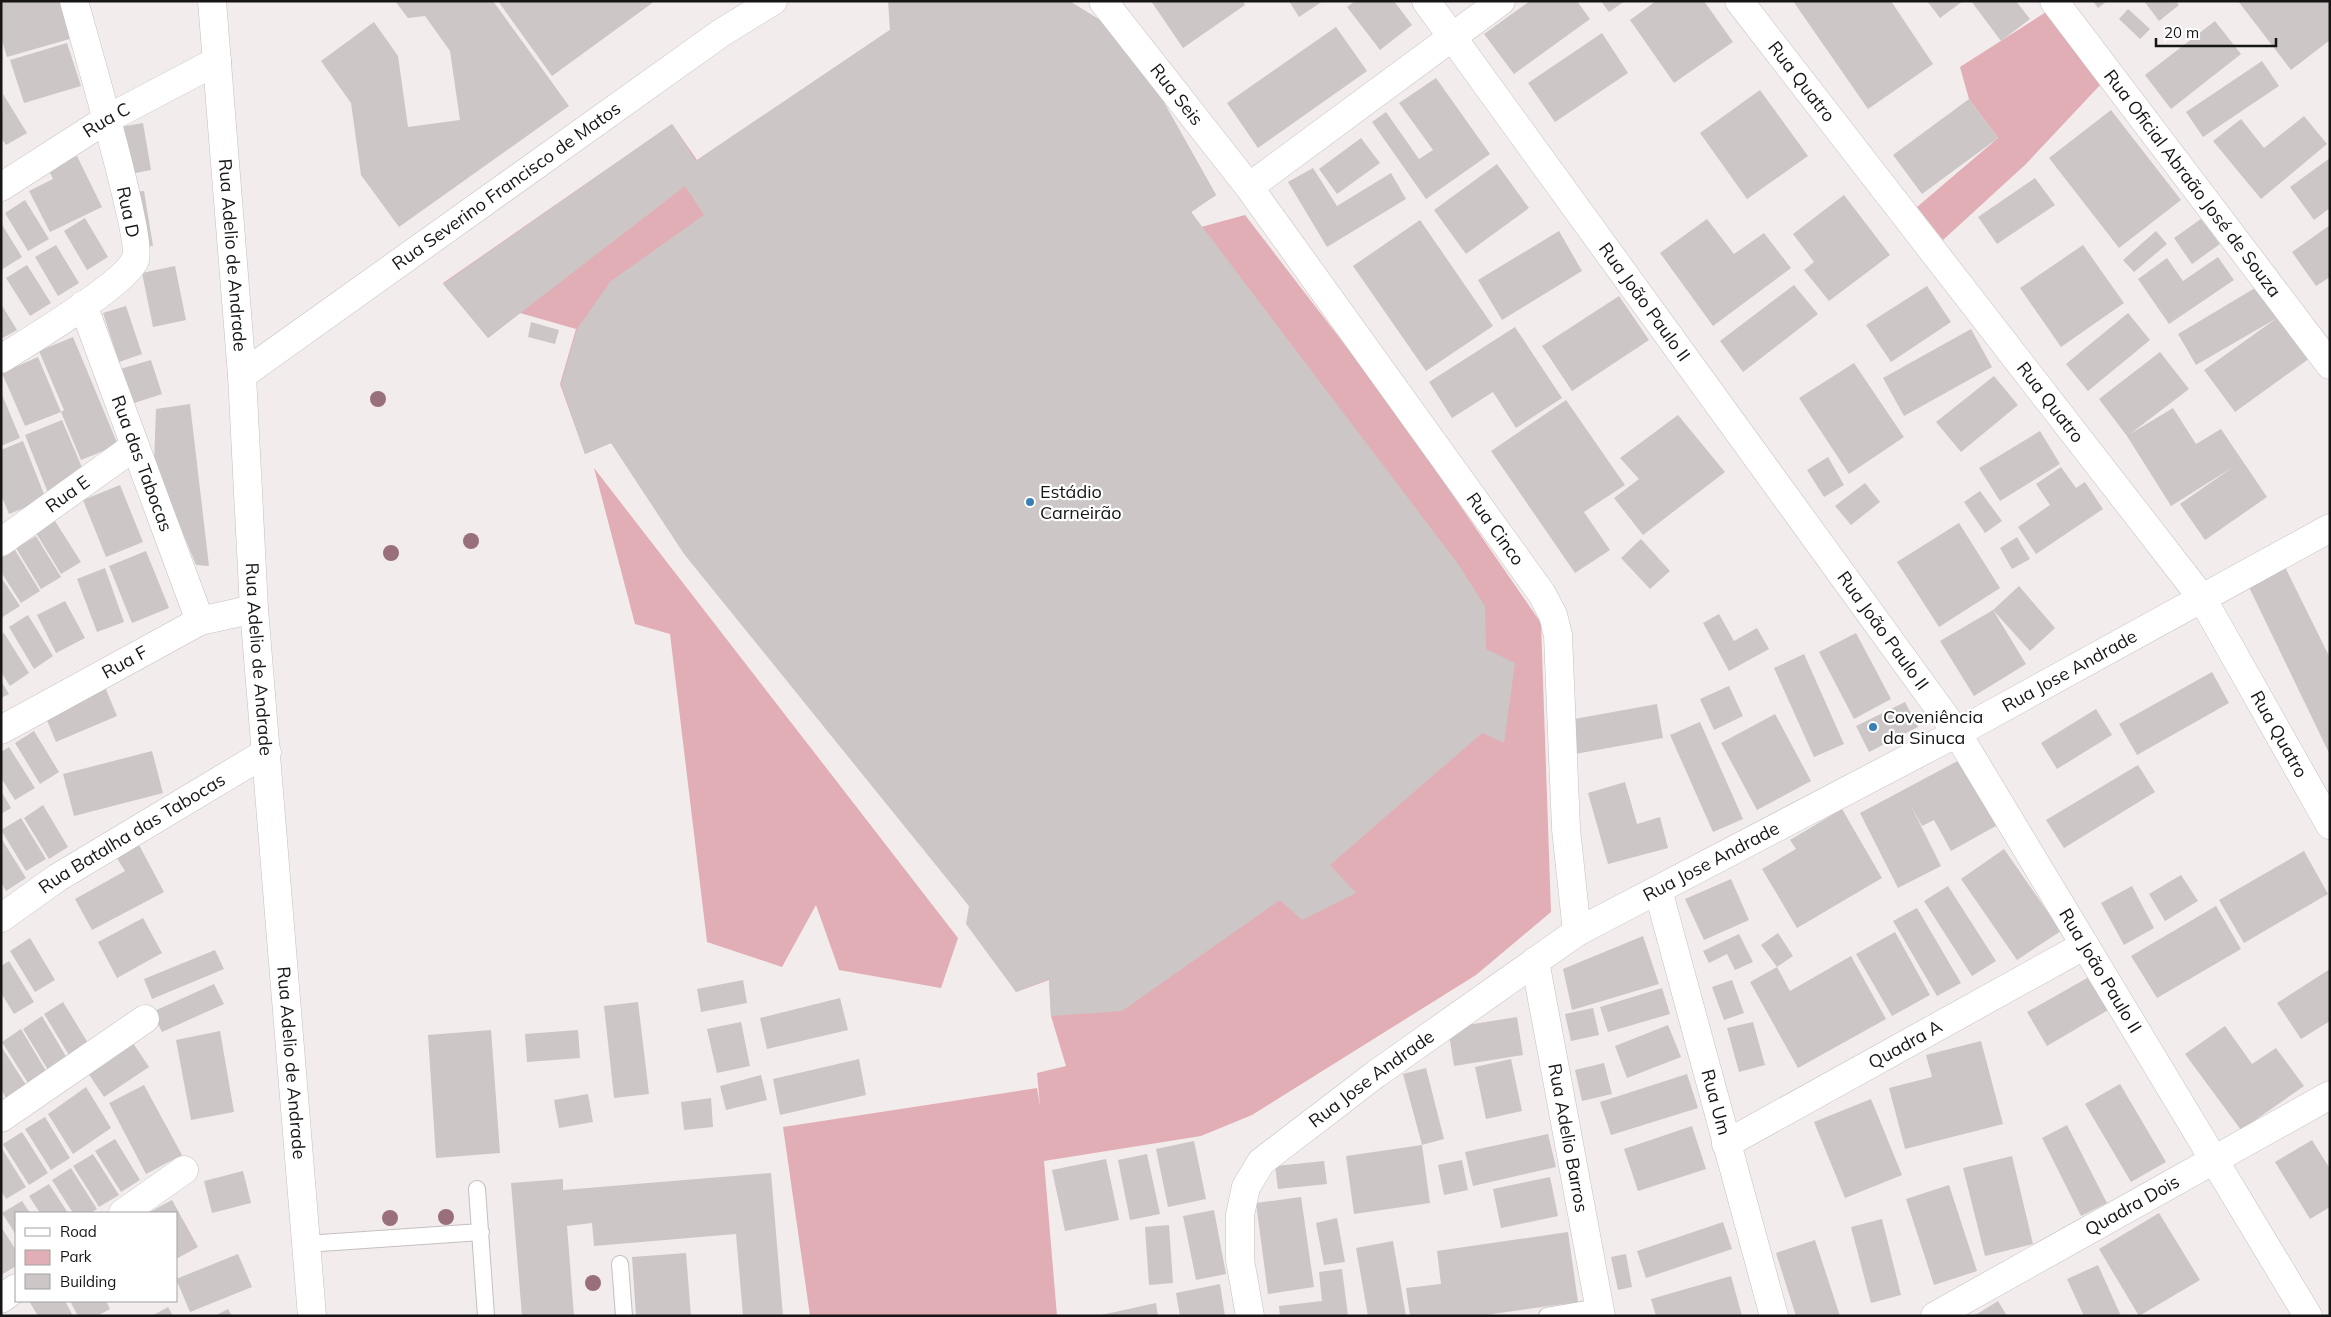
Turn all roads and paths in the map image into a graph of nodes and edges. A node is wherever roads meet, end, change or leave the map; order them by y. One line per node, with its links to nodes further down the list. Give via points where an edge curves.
1 (74, 1): 11 (street, Rua D)
2 (212, 1): 10 (street, Rua Adelio de Andrade)
3 (773, 1): 17 (street, Rua Severino Francisco de Matos, via 721,33)
4 (1103, 1): 13 (street, Rua Seis)
5 (1426, 1): 9 (street, Rua João Paulo II)
6 (1501, 1): 9 (street)
7 (1739, 1): 21 (street, Rua Quatro)
8 (2054, 1): 16 (street, Rua Oficial Abraão José de Souza)
9 (1453, 37): 13 (street); 25 (street, Rua João Paulo II)
10 (217, 61): 11 (street, Rua C); 17 (street, Rua Adelio de Andrade)
11 (107, 119): 12 (street, Rua C); 14 (street, Rua D, via 135,236 136,259 126,273)
12 (1, 187)
13 (1249, 187): 30 (street, Rua Cinco, via 1542,594 1553,615 1559,645 1566,829)
14 (83, 305): 15 (street, Rua D); 18 (street, Rua das Tabocas)
15 (1, 359)
16 (2330, 365)
17 (242, 375): 22 (street, Rua Adelio de Andrade)
18 (135, 446): 20 (street, Rua E); 23 (street, Rua das Tabocas)
19 (2330, 528): 21 (street, Rua Jose Andrade)
20 (1, 542)
21 (2202, 598): 25 (street, Rua Jose Andrade); 27 (street, Rua Quatro)
22 (254, 609): 23 (street, Rua F); 26 (street, Rua Adelio de Andrade)
23 (200, 621): 24 (street, Rua F)
24 (1, 730)
25 (1957, 733): 28 (street, Rua Jose Andrade); 31 (street, Rua João Paulo II)
26 (266, 752): 29 (street, Rua Batalha das Tabocas, via 57,878); 42 (street, Rua Adelio de Andrade)
27 (2330, 825)
28 (1658, 890): 30 (street, Rua Jose Andrade); 36 (street, Rua Um)
29 (1, 918)
30 (1577, 932): 32 (street, Rua Jose Andrade)
31 (2085, 945): 36 (street, Quadra A); 37 (street, Rua João Paulo II)
32 (1535, 961): 46 (street, Rua Adelio Barros); 50 (street, Rua Jose Andrade, via 1376,1074 1261,1162 1246,1187 1240,1215 1240,1260)
33 (144, 1019): 35 (street)
34 (2330, 1095): 37 (street, Quadra Dois)
35 (1, 1118)
36 (1726, 1144): 52 (street, Rua Um)
37 (2214, 1160): 53 (street, Quadra Dois); 54 (street, Rua João Paulo II)
38 (184, 1170): 40 (street)
39 (477, 1189): 41 (lane)
40 (123, 1212)
41 (481, 1232): 42 (lane); 48 (lane)
42 (306, 1244): 47 (street, Rua Adelio de Andrade)
43 (620, 1264): 49 (lane)
44 (15, 1289): 45 (street)
45 (1, 1299)
46 (1600, 1311): 51 (lane)
47 (312, 1316)
48 (486, 1316)
49 (624, 1316)
50 (1250, 1316)
51 (1547, 1316)
52 (1774, 1316)
53 (1935, 1316)
54 (2308, 1316)

